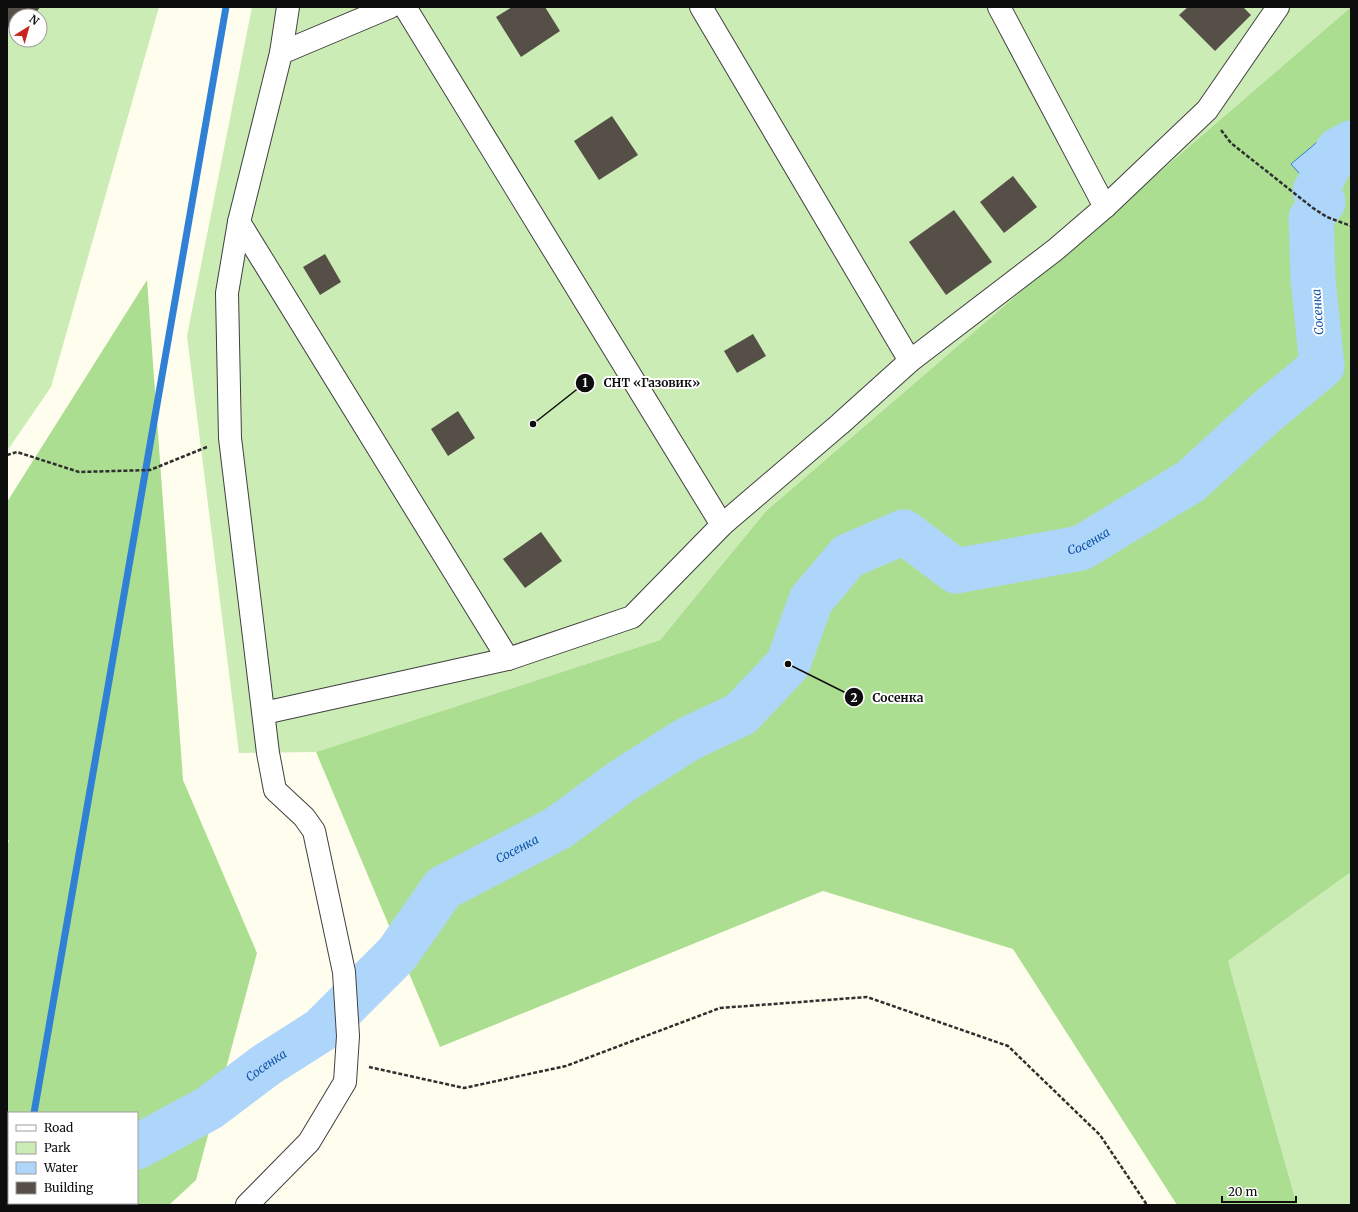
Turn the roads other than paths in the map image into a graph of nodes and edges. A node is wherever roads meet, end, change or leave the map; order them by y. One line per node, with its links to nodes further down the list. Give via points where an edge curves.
1 (288, 7): 7 (lane)
2 (390, 7): 7 (lane)
3 (405, 7): 11 (lane)
4 (701, 7): 10 (lane)
5 (999, 7): 8 (lane)
6 (1278, 7): 8 (lane, via 1206,110)
7 (281, 53): 9 (lane)
8 (1105, 207): 10 (lane, via 1055,250)
9 (239, 222): 12 (lane); 13 (lane, via 227,293 230,438)
10 (910, 361): 11 (lane)
11 (722, 525): 12 (lane, via 632,617)
12 (508, 659): 13 (lane)
13 (264, 713): 14 (lane, via 275,790 304,817 314,831 344,972 348,1036 345,1082 309,1142)
14 (247, 1205)

